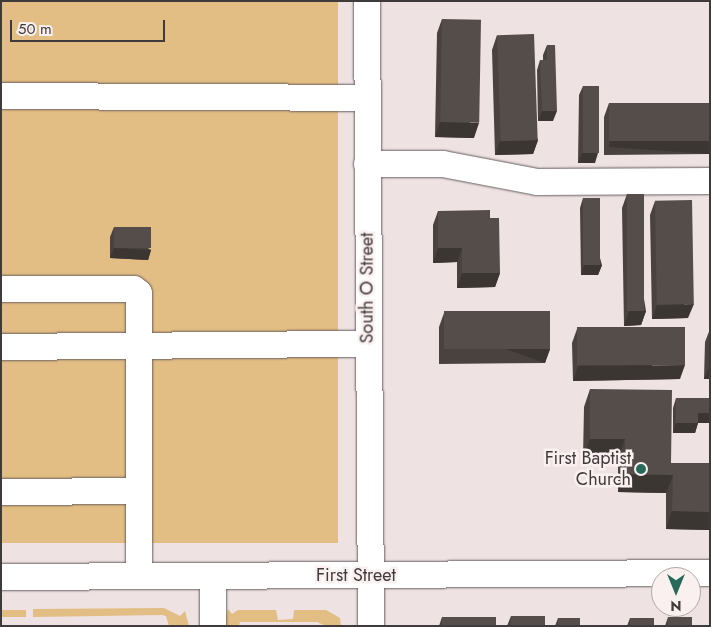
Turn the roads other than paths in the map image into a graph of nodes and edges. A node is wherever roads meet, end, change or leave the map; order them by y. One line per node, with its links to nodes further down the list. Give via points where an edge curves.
1 (367, 1): 3 (street, South O Street)
2 (1, 96): 3 (street)
3 (367, 98): 4 (street, South O Street)
4 (367, 164): 5 (street, via 443,164 537,182); 7 (street, South O Street)
5 (710, 181)
6 (1, 289): 9 (street, via 134,289 139,293)
7 (367, 344): 9 (street); 13 (street, South O Street)
8 (1, 347): 9 (street)
9 (139, 347): 10 (street)
10 (139, 491): 11 (street); 14 (street)
11 (1, 492)
12 (710, 573): 13 (street, First Street)
13 (368, 575): 15 (street, First Street); 18 (street, South O Street)
14 (139, 576): 15 (street, First Street); 16 (street, First Street)
15 (213, 576): 17 (street)
16 (1, 577)
17 (213, 626)
18 (371, 626)

